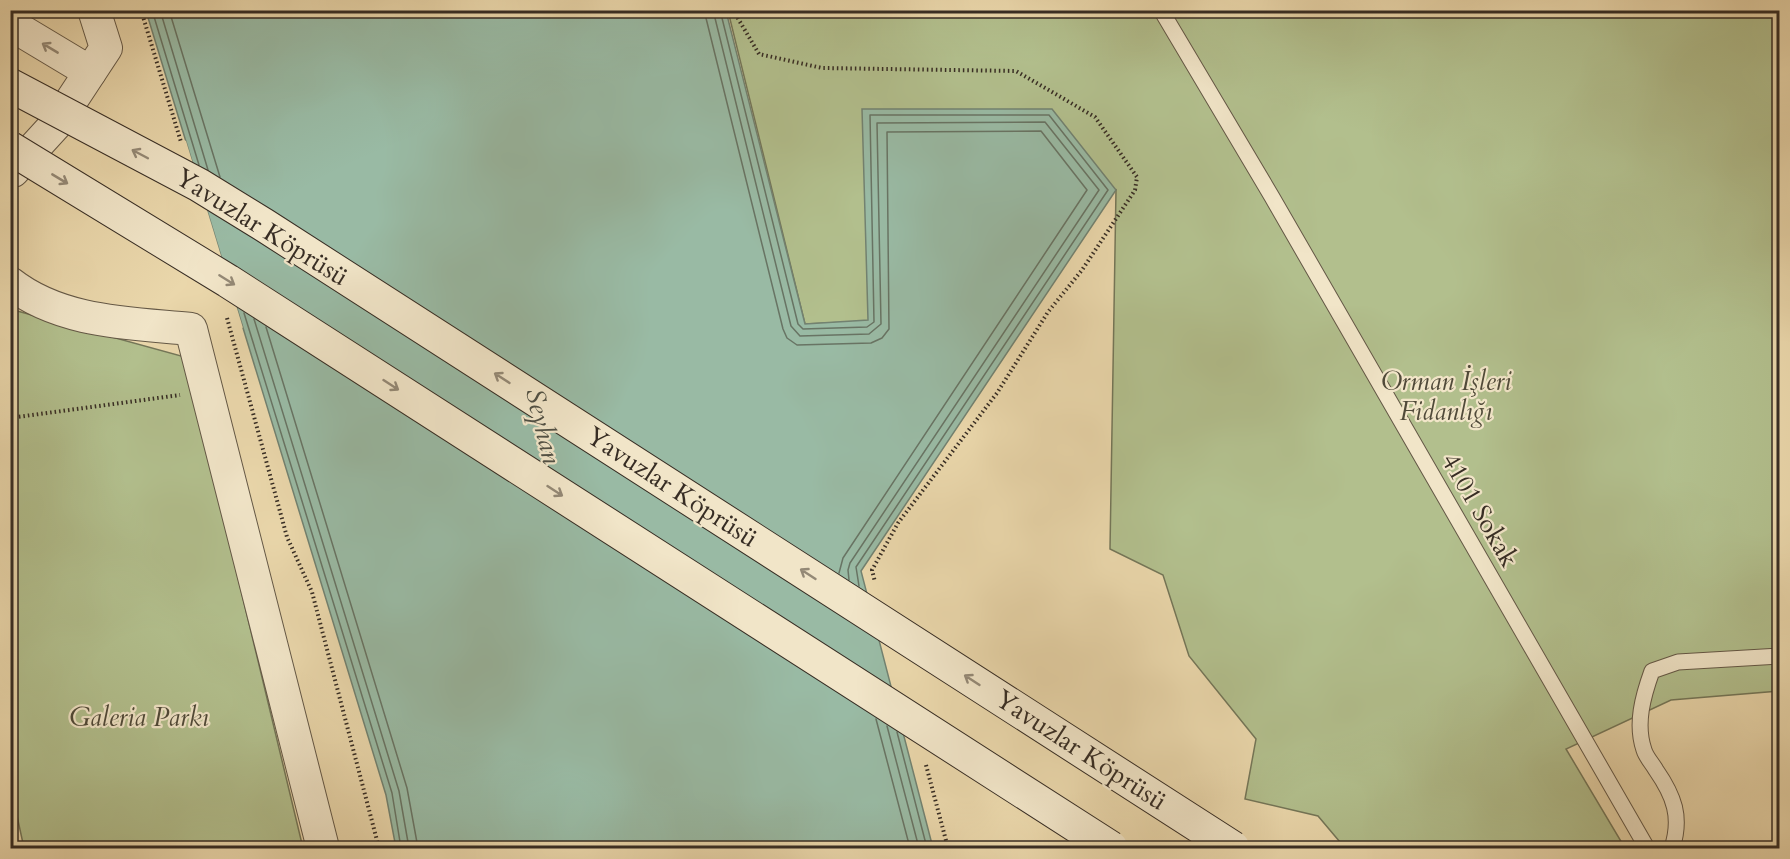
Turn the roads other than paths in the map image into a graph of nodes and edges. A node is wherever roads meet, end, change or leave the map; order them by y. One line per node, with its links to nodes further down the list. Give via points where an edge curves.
1 (94, 10): 4 (street, via 106,48)
2 (1161, 10): 12 (lane, 4101 Sokak)
3 (10, 24): 4 (street, one-way to 3)
4 (90, 72): 6 (street, via 56,124)
5 (10, 85): 11 (main road, Yavuzlar Köprüsü, one-way to 5, bridge, via 264,225 199,185)
6 (11, 167): 10 (main road, one-way to 10, bridge, via 228,281)
7 (10, 283): 9 (street, via 76,316 191,329)
8 (1779, 656): 13 (lane, via 1678,662 1652,671 1640,729 1644,752 1671,792 1676,809 1678,822)
9 (323, 849)
10 (1111, 849)
11 (1233, 849)
12 (1647, 849)
13 (1672, 849)

